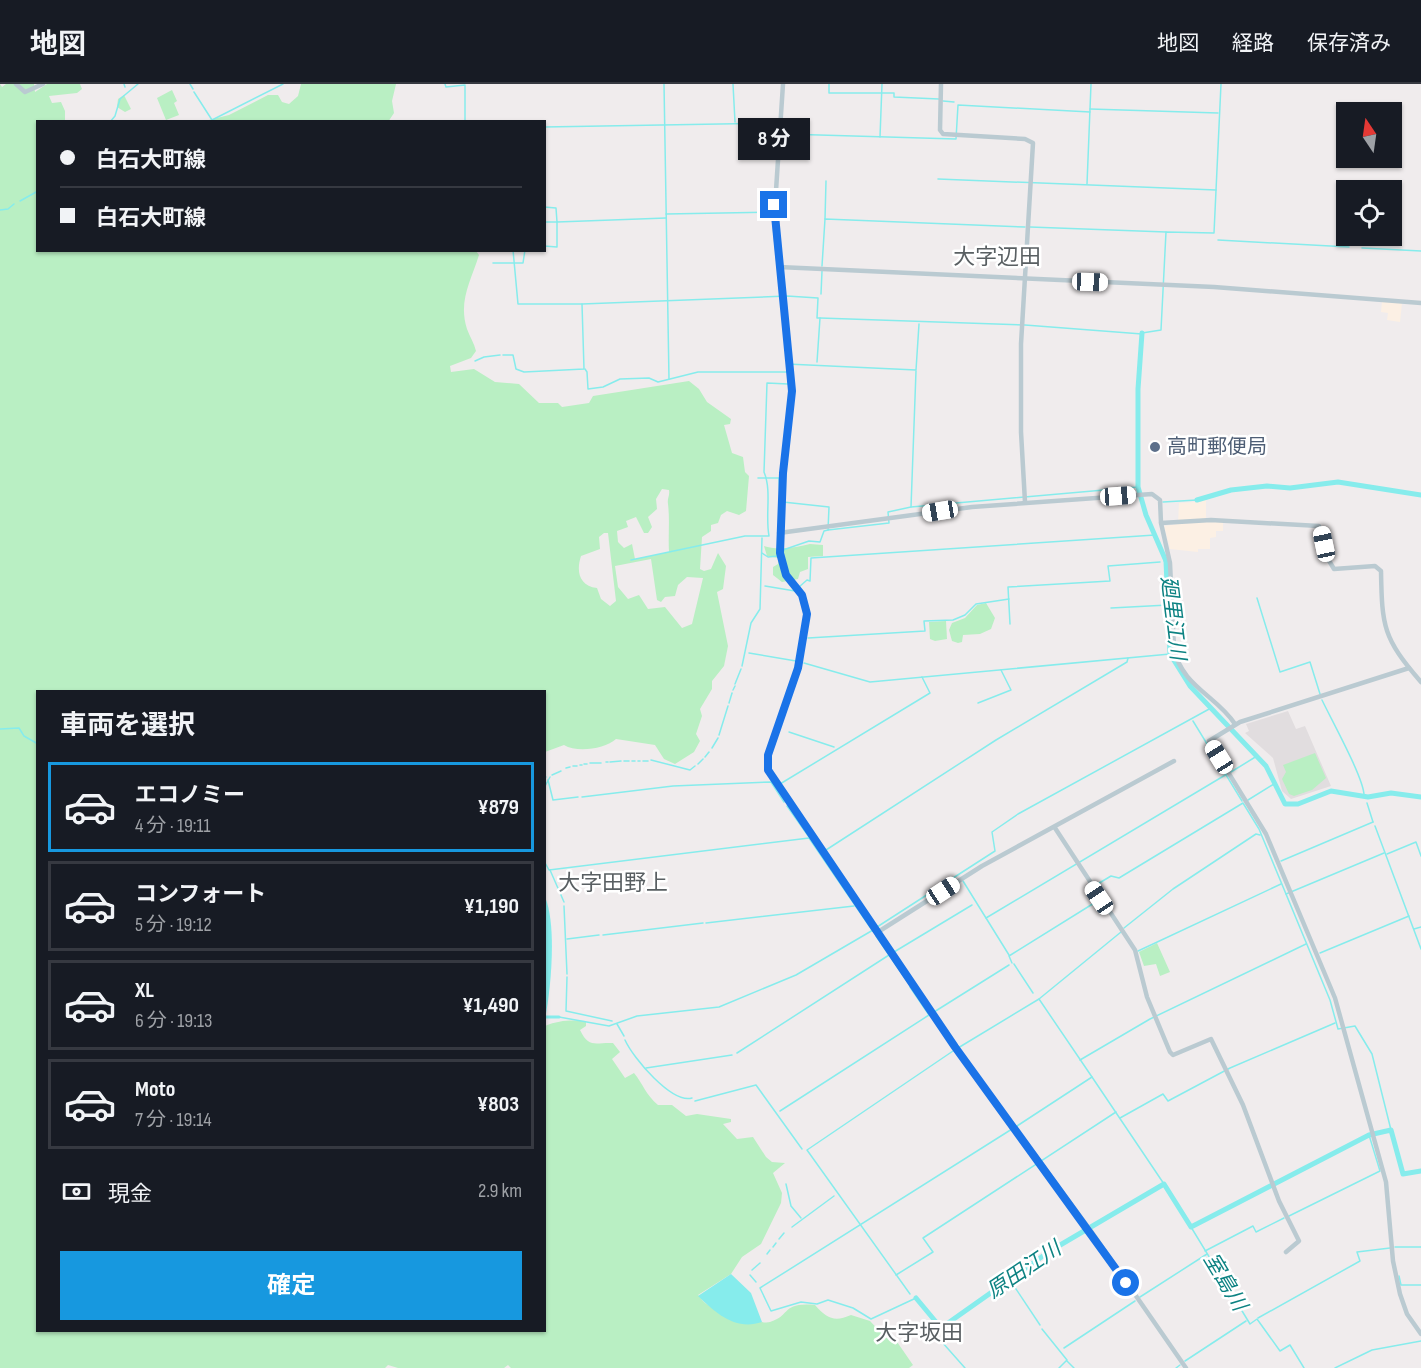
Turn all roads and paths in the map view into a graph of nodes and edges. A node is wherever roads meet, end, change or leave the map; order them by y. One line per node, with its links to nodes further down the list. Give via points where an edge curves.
1 (16, 84): 2 (street, via 25,92)
2 (43, 84)
3 (783, 84): 5 (street, via 774,205)
4 (940, 84): 6 (street, via 941,133 1032,140)
5 (779, 267): 6 (street); 10 (street, via 792,402)
6 (1026, 280): 7 (street, via 1164,285); 8 (street, via 1021,432)
7 (1421, 303)
8 (1025, 498): 9 (street, via 1144,494 1159,497); 10 (street)
9 (1161, 523): 11 (street, via 1211,520 1319,526 1334,569 1371,566 1380,570 1384,626); 13 (street, via 1170,563 1174,648 1178,660)
10 (779, 533): 16 (street, via 782,567 802,595 807,614 798,668 768,755 768,770)
11 (1409, 668): 12 (street); 13 (street)
12 (1421, 682)
13 (1233, 726): 18 (street, via 1209,741 1266,834 1335,999 1386,1182 1392,1248 1403,1306)
14 (1174, 761): 15 (street)
15 (1055, 828): 16 (street, via 982,866); 17 (street, via 1139,959 1147,997 1173,1055 1211,1039 1299,1241)
16 (877, 932): 19 (street)
17 (1286, 1252)
18 (1421, 1334)
19 (1186, 1368)

